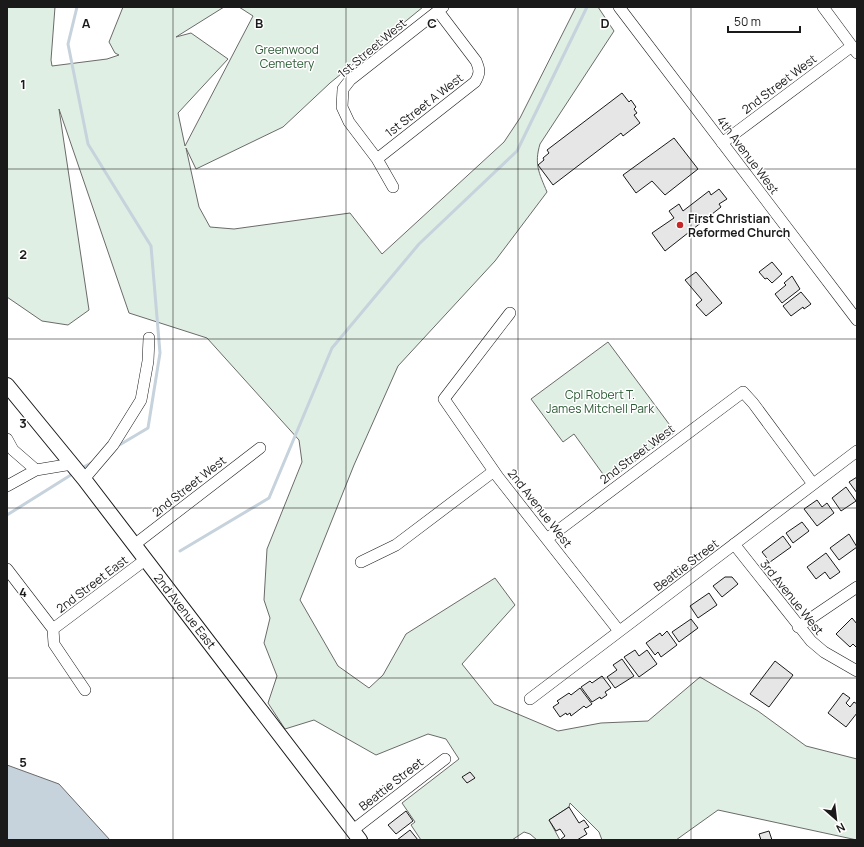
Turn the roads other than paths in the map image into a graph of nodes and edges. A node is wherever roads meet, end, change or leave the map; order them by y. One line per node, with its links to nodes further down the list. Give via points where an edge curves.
1 (619, 7): 5 (street, 4th Avenue West)
2 (822, 7): 4 (street)
3 (440, 9): 6 (street, 1st Street West, via 350,80 343,89 342,107 349,122); 6 (street, 1st Street A West, via 476,61 480,75 475,82)
4 (854, 49): 5 (street, 2nd Street West)
5 (722, 143): 9 (street, 4th Avenue West)
6 (377, 158): 7 (street)
7 (393, 187)
8 (510, 313): 17 (street, 2nd Avenue West, via 444,400)
9 (857, 320)
10 (148, 338): 18 (street, via 148,361 141,400 113,445)
11 (7, 385): 15 (main road, 2nd Avenue East)
12 (7, 439): 16 (street, via 13,450)
13 (260, 448): 23 (street, 2nd Street West)
14 (857, 451): 19 (street, Beattie Street)
15 (72, 464): 16 (street); 18 (main road, 2nd Avenue East)
16 (36, 470): 20 (street)
17 (494, 470): 21 (street, 2nd Avenue West); 25 (street, via 396,544)
18 (84, 479): 23 (main road, 2nd Avenue East)
19 (813, 484): 21 (street, 2nd Street West, via 743,392); 22 (street, Beattie Street)
20 (7, 486)
21 (548, 538): 30 (street, 2nd Avenue West)
22 (734, 544): 28 (street, 3rd Avenue West); 30 (street, Beattie Street)
23 (134, 545): 24 (main road, 2nd Avenue East)
24 (145, 560): 29 (street, 2nd Street East); 35 (main road, 2nd Avenue East)
25 (361, 562)
26 (7, 569): 29 (street)
27 (857, 587): 28 (street)
28 (798, 627): 31 (street, 3rd Avenue West, via 817,647)
29 (53, 629): 32 (street, via 54,644)
30 (619, 631): 33 (street, Beattie Street)
31 (857, 672)
32 (85, 690)
33 (530, 699)
34 (445, 759): 35 (street, Beattie Street)
35 (357, 835)

